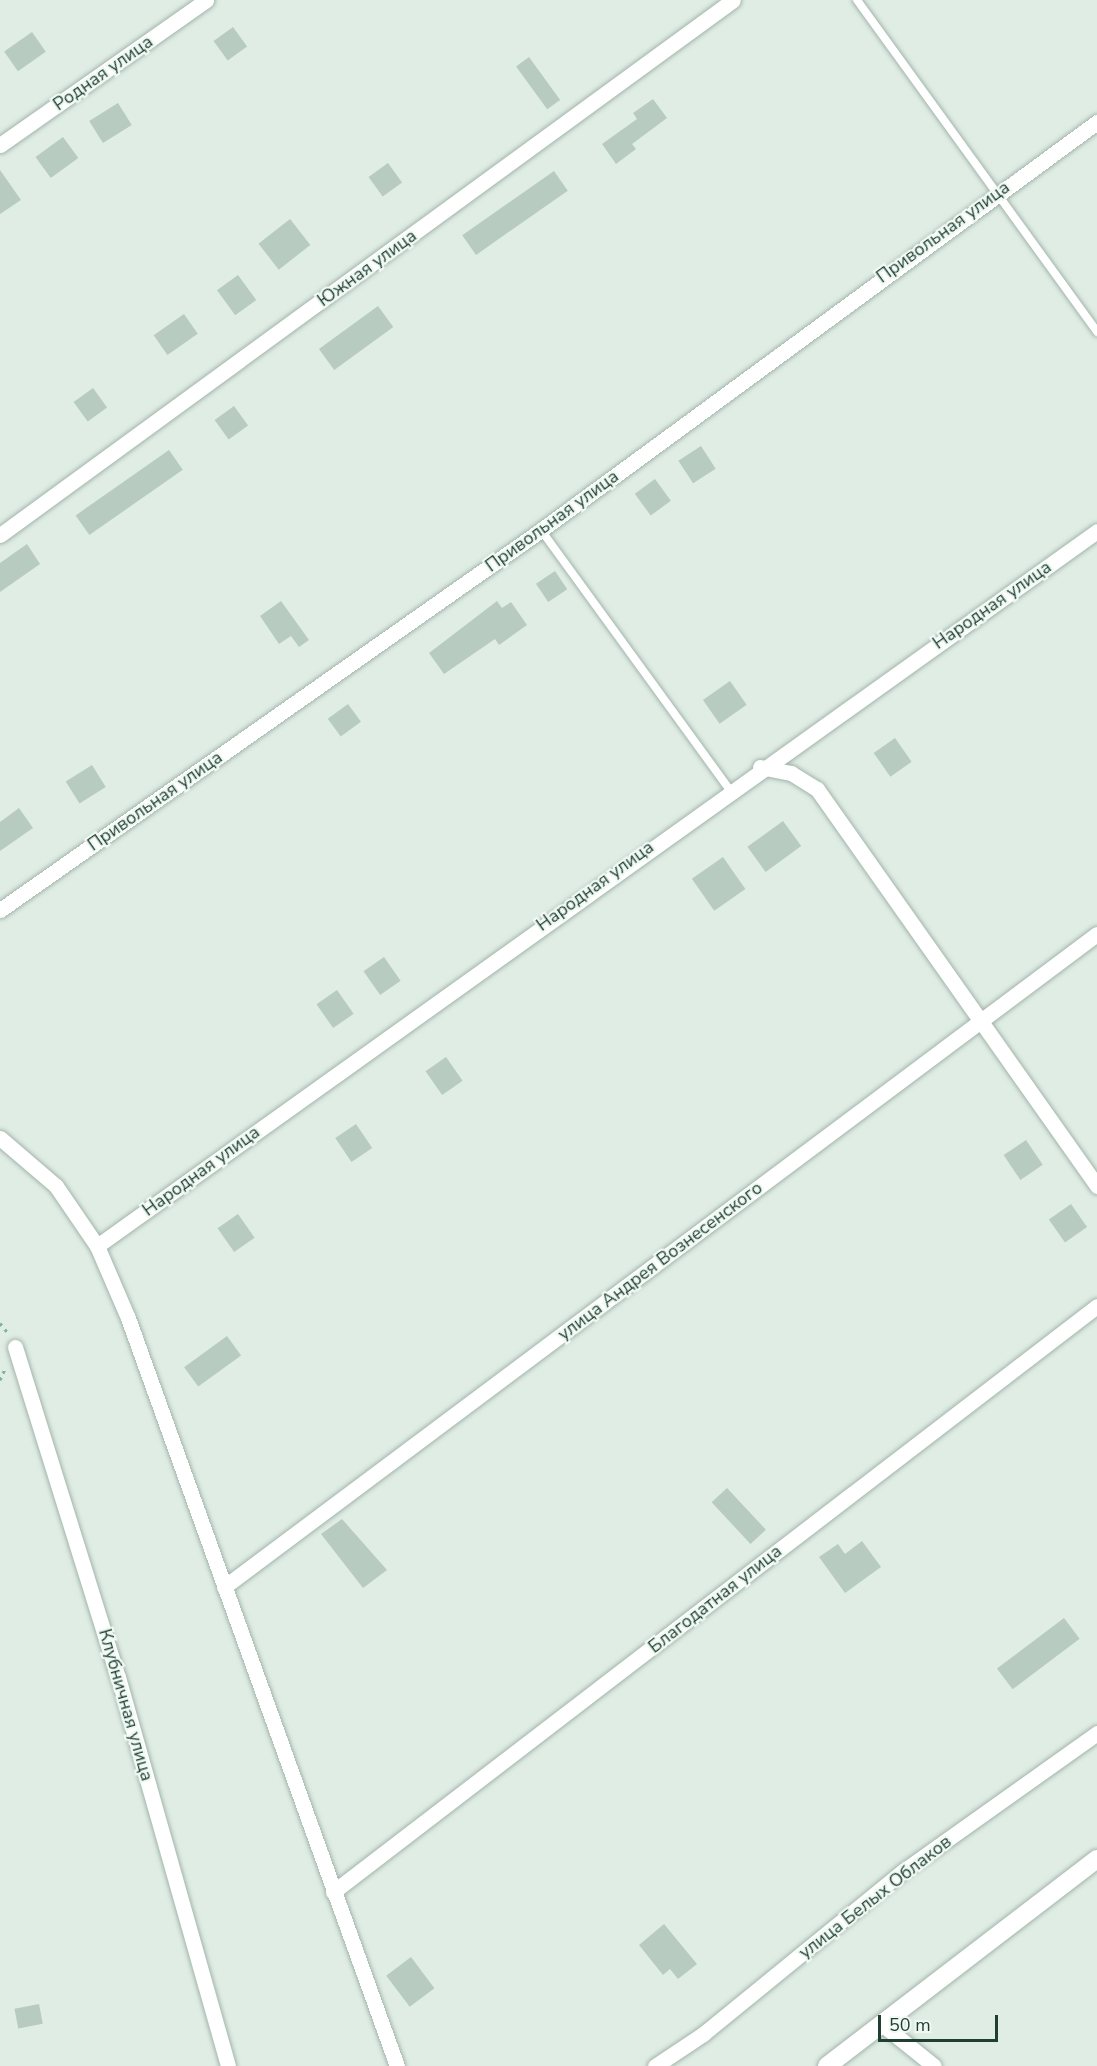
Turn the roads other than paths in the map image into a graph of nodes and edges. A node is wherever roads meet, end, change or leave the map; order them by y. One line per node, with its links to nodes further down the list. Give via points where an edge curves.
1 (206, 0): 5 (street, Родная улица)
2 (733, 0): 10 (street, Южная улица)
3 (857, 0): 6 (lane)
4 (1097, 122): 6 (street, Привольная улица)
5 (0, 145)
6 (996, 192): 7 (lane); 8 (street, Привольная улица)
7 (1097, 332)
8 (541, 530): 12 (lane); 13 (street, Привольная улица)
9 (1097, 531): 11 (street, Народная улица)
10 (0, 535)
11 (760, 767): 12 (street, Народная улица); 15 (street, via 791,773 817,789)
12 (729, 789): 18 (street, Народная улица)
13 (0, 910)
14 (1097, 934): 15 (street, улица Андрея Вознесенского)
15 (982, 1021): 17 (street); 21 (street, улица Андрея Вознесенского)
16 (0, 1138): 18 (street, via 56,1186)
17 (1097, 1186)
18 (97, 1246): 21 (street, via 128,1318)
19 (1097, 1306): 24 (street, Благодатная улица)
20 (15, 1347): 26 (street, Клубничная улица, via 111,1654)
21 (224, 1587): 24 (street)
22 (1097, 1733): 28 (street, улица Белых Облаков, via 903,1871 703,2034)
23 (1097, 1860): 25 (street)
24 (333, 1892): 27 (street)
25 (884, 2025): 29 (street); 30 (street)
26 (228, 2066)
27 (397, 2066)
28 (655, 2066)
29 (827, 2066)
30 (933, 2066)

